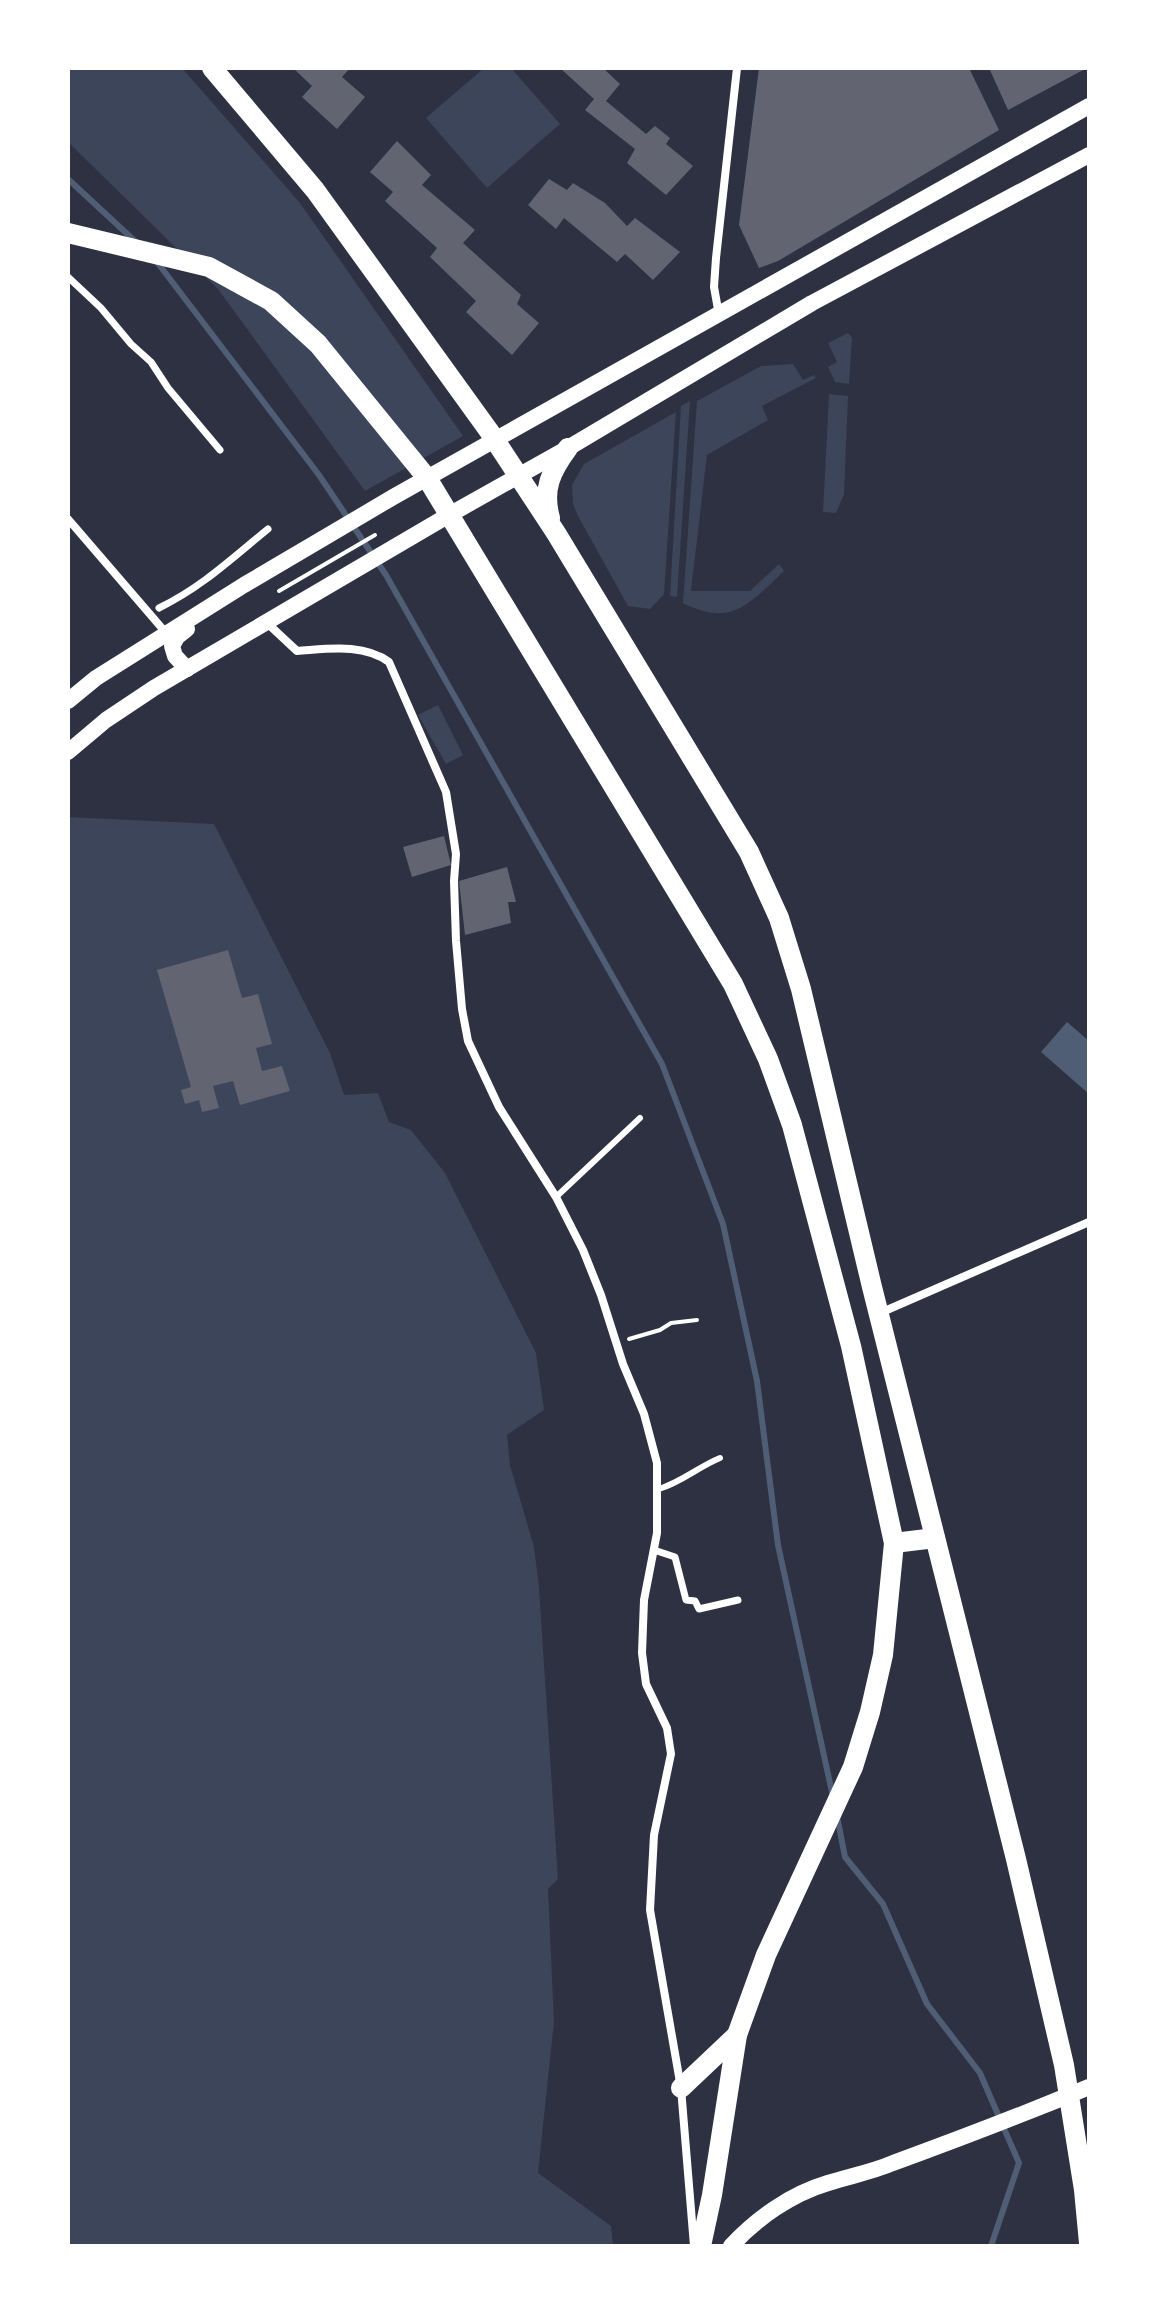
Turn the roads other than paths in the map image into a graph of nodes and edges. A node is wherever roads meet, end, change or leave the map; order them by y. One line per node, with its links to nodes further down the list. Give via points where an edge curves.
1 (212, 68): 8 (highway, via 315,190)
2 (737, 68): 7 (street, via 716,258)
3 (1089, 106): 7 (main road)
4 (1089, 155): 9 (main road, via 812,303)
5 (69, 233): 12 (highway, via 209,267 271,301 318,344)
6 (68, 277): 10 (street, via 151,362)
7 (719, 315): 8 (main road)
8 (495, 441): 11 (highway); 12 (main road)
9 (568, 448): 11 (main road); 16 (highway, via 546,487)
10 (220, 450)
11 (519, 476): 13 (main road); 16 (highway)
12 (427, 478): 13 (highway); 17 (main road)
13 (449, 515): 19 (main road); 33 (highway, via 733,984 768,1059 792,1125 851,1346)
14 (68, 519): 20 (street)
15 (268, 529): 18 (street, via 223,569)
16 (556, 533): 29 (highway, via 749,852 779,918)
17 (228, 596): 20 (main road); 21 (main road, via 174,642 173,651)
18 (159, 608)
19 (271, 620): 21 (main road); 27 (street, via 297,651 361,649 389,662 446,792 456,854 456,941 468,1041 499,1107)
20 (168, 634): 22 (main road)
21 (187, 669): 25 (main road, via 106,720)
22 (96, 678): 23 (street); 24 (main road)
23 (68, 688)
24 (68, 701)
25 (68, 752)
26 (640, 1118): 27 (lane)
27 (556, 1197): 31 (street, via 588,1261 647,1422)
28 (1089, 1222): 29 (street)
29 (879, 1313): 32 (highway)
30 (720, 1458): 31 (lane)
31 (659, 1489): 34 (street)
32 (935, 1538): 33 (highway); 39 (highway)
33 (894, 1543): 36 (highway, via 883,1655 853,1767 766,1955)
34 (654, 1550): 35 (street, via 675,1557 686,1600 695,1601 699,1609); 38 (street, via 644,1600 642,1653 646,1684 668,1730 671,1754 656,1821 650,1910)
35 (738, 1600)
36 (737, 2035): 38 (highway); 42 (highway)
37 (1089, 2087): 39 (main road)
38 (681, 2088): 41 (street)
39 (1070, 2095): 40 (highway); 43 (main road, via 785,2202)
40 (1089, 2243)
41 (694, 2246)
42 (701, 2246)
43 (731, 2246)

